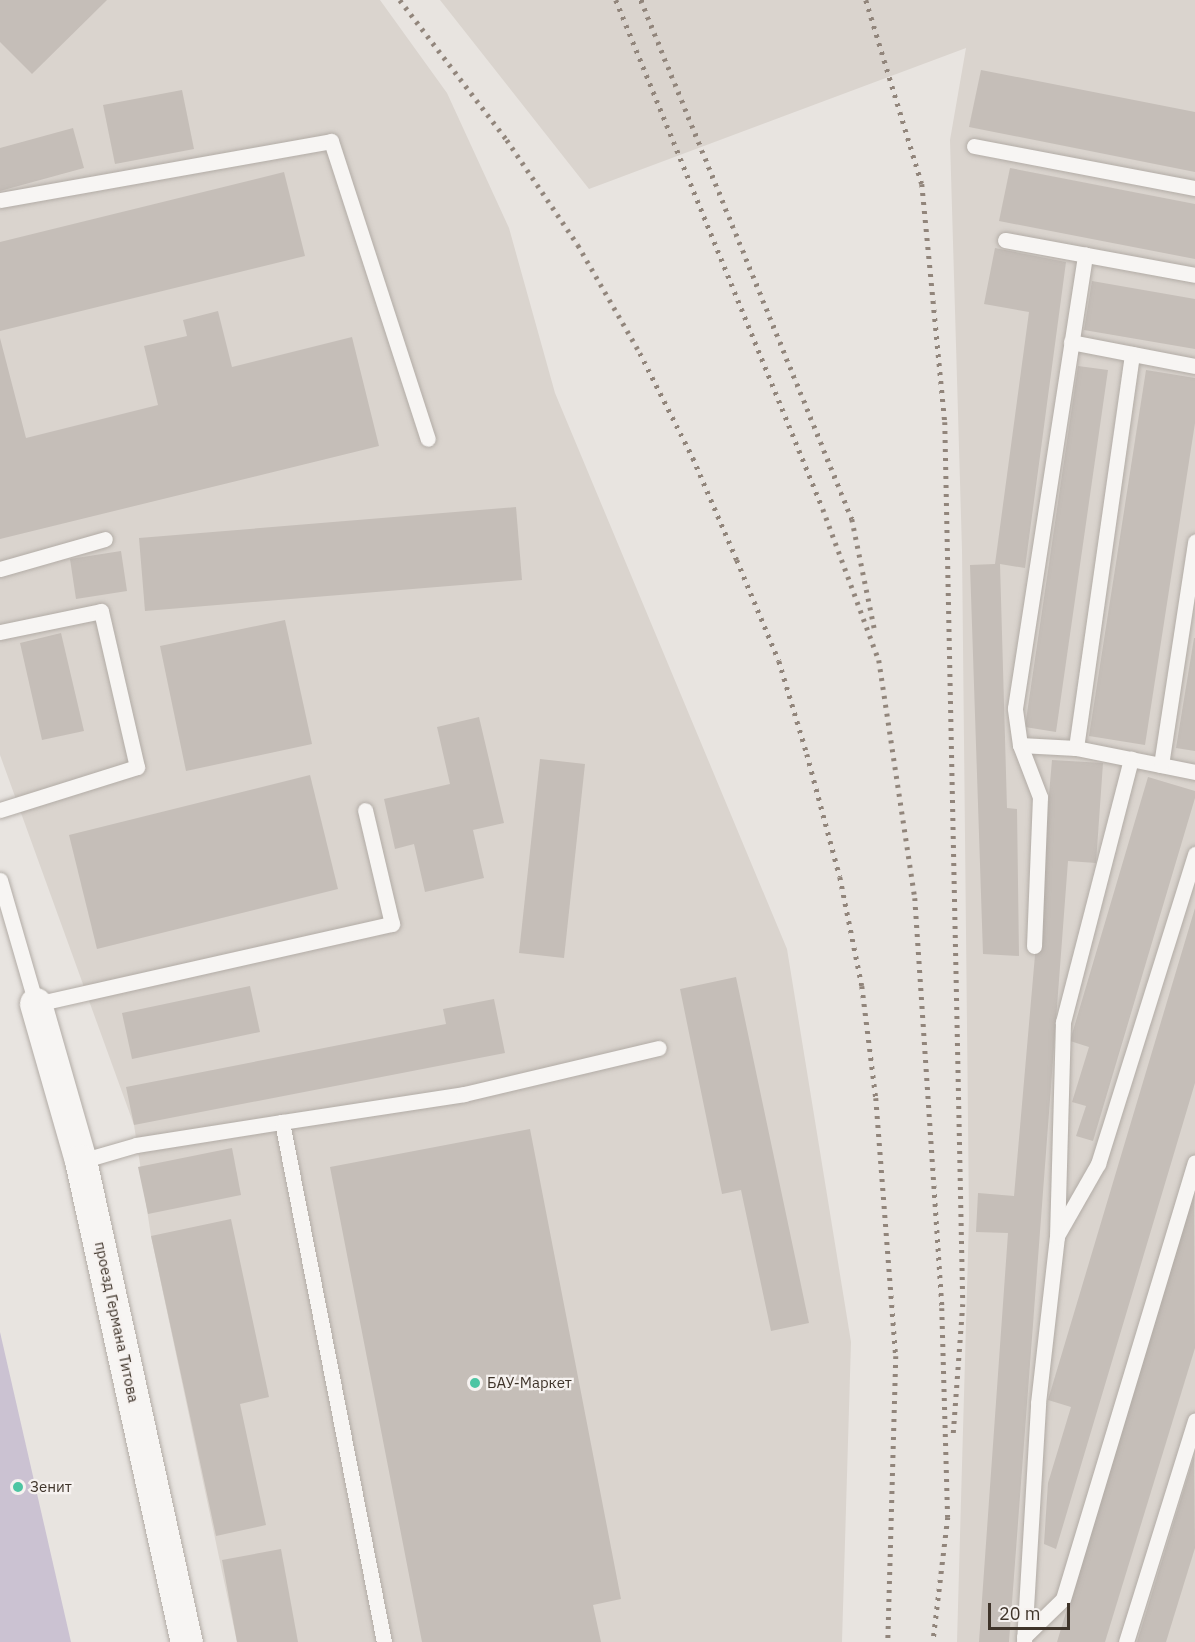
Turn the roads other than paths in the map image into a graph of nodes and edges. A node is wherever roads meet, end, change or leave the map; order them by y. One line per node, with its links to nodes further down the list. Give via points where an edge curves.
1 (974, 146): 2 (lane)
2 (1195, 188)
3 (0, 200): 10 (lane, via 331,141)
4 (1005, 240): 5 (lane)
5 (1085, 254): 6 (lane); 7 (lane)
6 (1195, 275)
7 (1071, 342): 8 (lane); 15 (lane, via 1015,708)
8 (1132, 354): 9 (lane); 16 (lane)
9 (1195, 366)
10 (428, 439)
11 (105, 539): 13 (lane)
12 (1195, 542): 18 (lane)
13 (0, 569)
14 (0, 632): 20 (lane, via 101,611 137,767)
15 (1020, 745): 16 (lane); 24 (lane, via 1040,797)
16 (1076, 748): 17 (lane)
17 (1131, 759): 18 (lane); 30 (lane, via 1063,1022)
18 (1161, 765): 19 (lane)
19 (1195, 772)
20 (0, 810)
21 (365, 810): 25 (lane, via 392,924)
22 (1195, 854): 30 (lane, via 1098,1164)
23 (0, 880): 25 (lane)
24 (1034, 946)
25 (36, 1004): 28 (street, проезд Германа Титова)
26 (659, 1048): 27 (lane, via 464,1094)
27 (282, 1122): 28 (lane, via 136,1145); 34 (lane)
28 (81, 1161): 33 (street, проезд Германа Титова)
29 (1195, 1163): 32 (lane, via 1063,1599)
30 (1057, 1237): 32 (lane, via 1038,1403)
31 (1195, 1420): 35 (lane)
32 (1024, 1639)
33 (187, 1642)
34 (384, 1642)
35 (1126, 1642)

